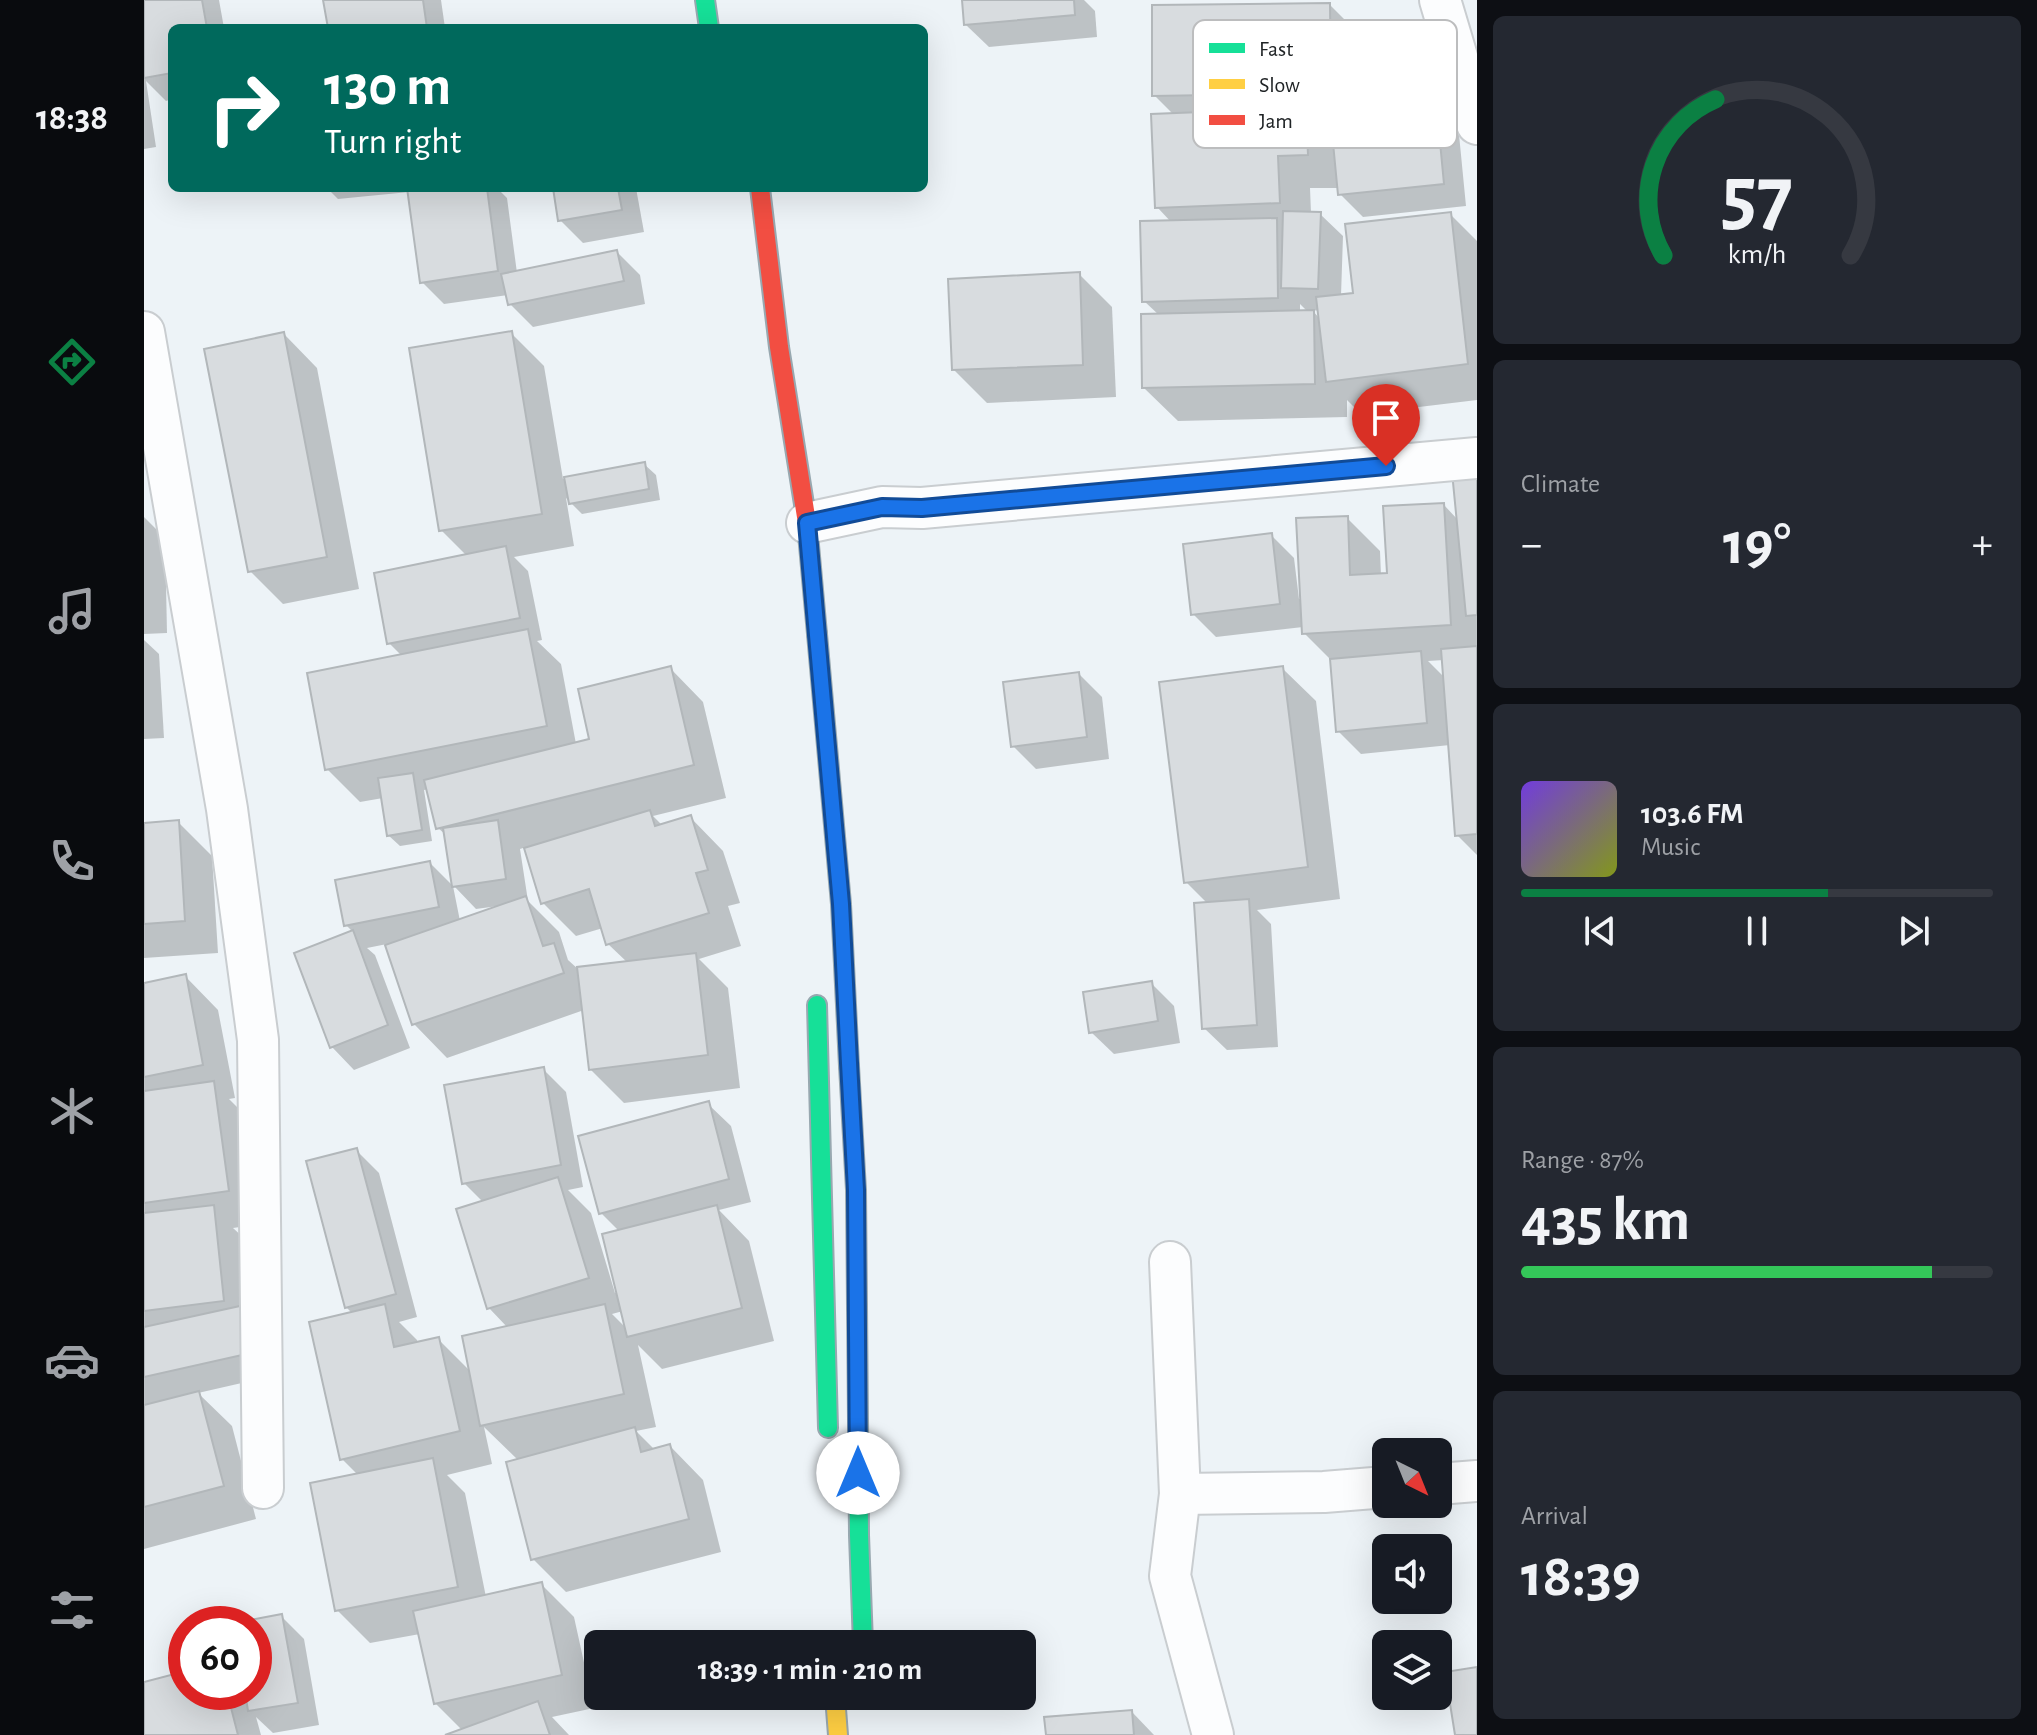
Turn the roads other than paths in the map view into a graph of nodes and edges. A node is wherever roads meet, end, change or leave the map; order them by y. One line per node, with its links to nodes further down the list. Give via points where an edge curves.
1 (705, 0): 4 (main road)
2 (1440, 0): 3 (street)
3 (1446, 20)
4 (708, 24)
5 (1457, 57): 6 (street)
6 (1477, 124)
7 (760, 192): 10 (main road)
8 (144, 332): 16 (street, via 227,809 258,1040)
9 (1477, 458): 10 (street, via 922,508 882,507)
10 (807, 523): 19 (main road, via 841,904 856,1190)
11 (816, 984): 13 (main road)
12 (1170, 1262): 18 (street)
13 (828, 1441)
14 (1477, 1481): 15 (street)
15 (1452, 1483)
16 (263, 1488)
17 (1372, 1488): 18 (street)
18 (1180, 1494): 22 (street, via 1170,1576)
19 (862, 1630)
20 (836, 1710): 21 (main road)
21 (838, 1735)
22 (1213, 1735)

